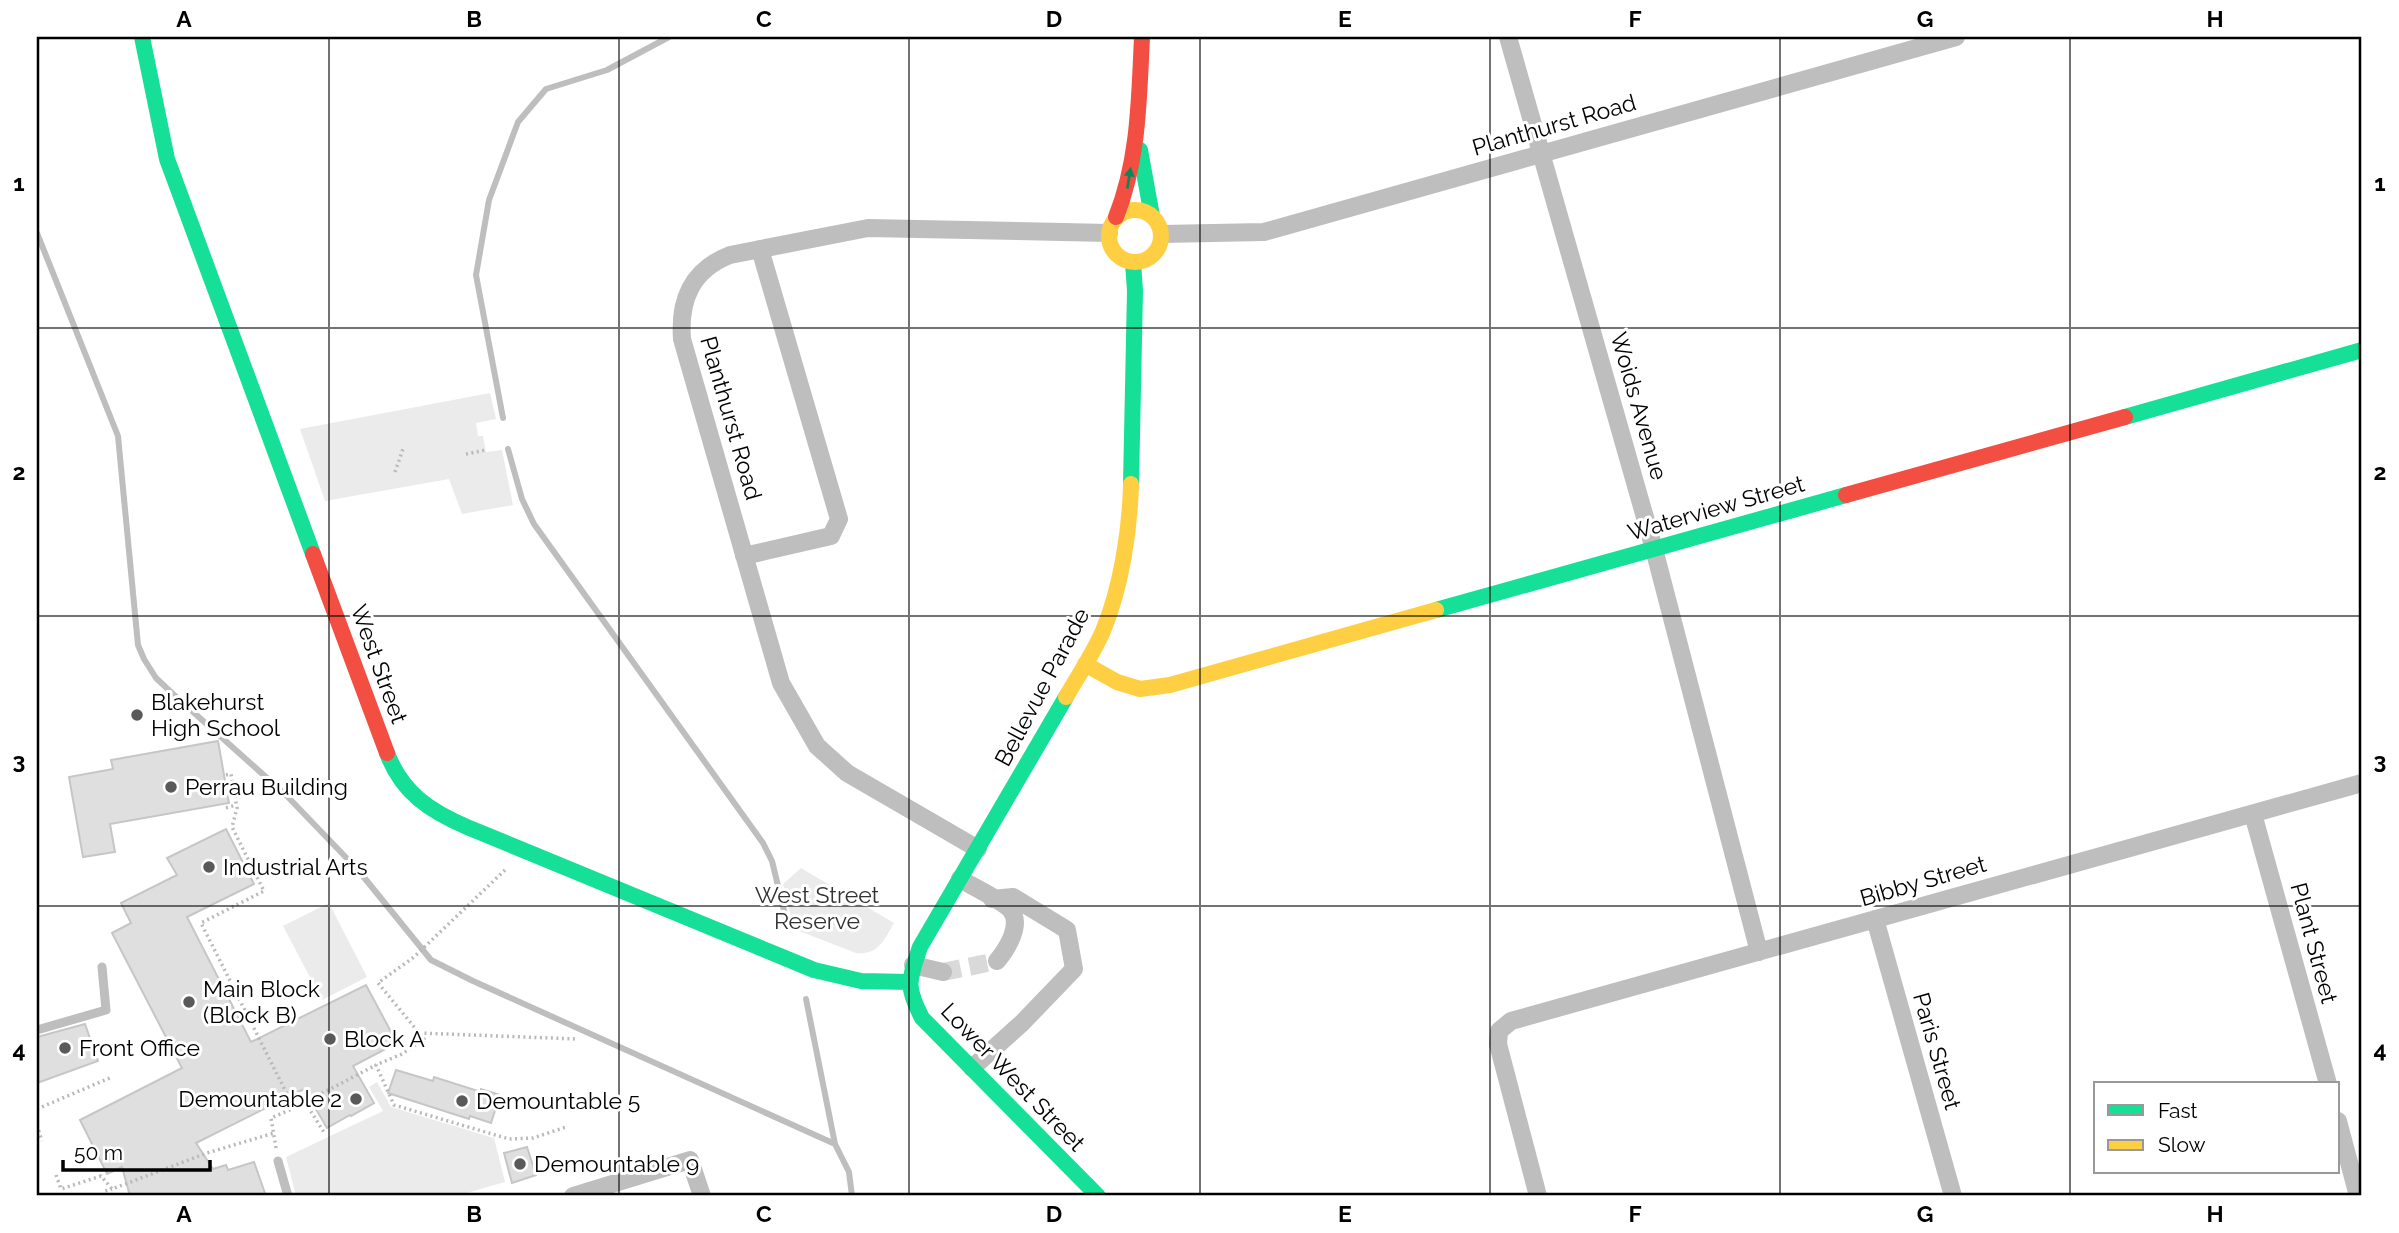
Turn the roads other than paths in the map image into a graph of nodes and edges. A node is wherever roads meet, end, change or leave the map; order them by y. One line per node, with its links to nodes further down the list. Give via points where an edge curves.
1 (142, 37): 26 (street, West Street, via 167,159 391,763 414,799 467,827 814,970 862,983)
2 (1142, 37): 5 (street)
3 (1508, 37): 6 (street, Woids Avenue)
4 (1955, 37): 6 (street, Planthurst Road)
5 (1135, 136): 7 (street); 8 (street, one-way to 5, via 1125,200)
6 (1542, 154): 9 (street, Planthurst Road, via 1264,232); 13 (street, Woids Avenue)
7 (1152, 216): 8 (street, via 1135,209 1124,212); 9 (street)
8 (1113, 225): 10 (street, Planthurst Road, via 868,228); 11 (street, via 1110,243 1114,251)
9 (1162, 234): 11 (street, via 1154,255)
10 (760, 249): 14 (street, Planthurst Road, via 714,261 704,270 689,291 681,321 682,339); 14 (street, via 839,519 831,536)
11 (1133, 262): 15 (street, Bellevue Parade, via 1129,522 1106,620)
12 (2362, 350): 13 (street, Waterview Street)
13 (1654, 549): 15 (street, Waterview Street, via 1170,685 1140,690); 22 (street, Woids Avenue)
14 (744, 556): 18 (street, Planthurst Road, via 781,682 817,746 847,773)
15 (1085, 664): 18 (street, Bellevue Parade)
16 (2362, 783): 17 (street, Bibby Street)
17 (2253, 814): 21 (street, Bibby Street); 29 (street, Plant Street)
18 (978, 849): 19 (street, Bellevue Parade)
19 (960, 879): 20 (street); 26 (street, Bellevue Parade, via 920,947)
20 (992, 899): 23 (street, via 1010,910 1015,922 1008,949); 28 (street, via 1013,897 1067,930 1073,969)
21 (1875, 919): 22 (street, Bibby Street); 37 (street, Paris Street)
22 (1759, 952): 36 (street, Bibby Street, via 1528,1015 1499,1031 1500,1053)
23 (997, 961)
24 (102, 967): 27 (lane, via 106,1010)
25 (943, 972): 26 (street)
26 (911, 973): 28 (street, Lower West Street, via 911,997 922,1018)
27 (37, 1030)
28 (972, 1068): 35 (street, Lower West Street)
29 (2327, 1082)
30 (2340, 1128): 38 (street)
31 (278, 1161): 32 (lane)
32 (288, 1196)
33 (573, 1196): 34 (street, via 690,1160)
34 (702, 1196)
35 (1098, 1196)
36 (1538, 1196)
37 (1952, 1196)
38 (2358, 1196)

